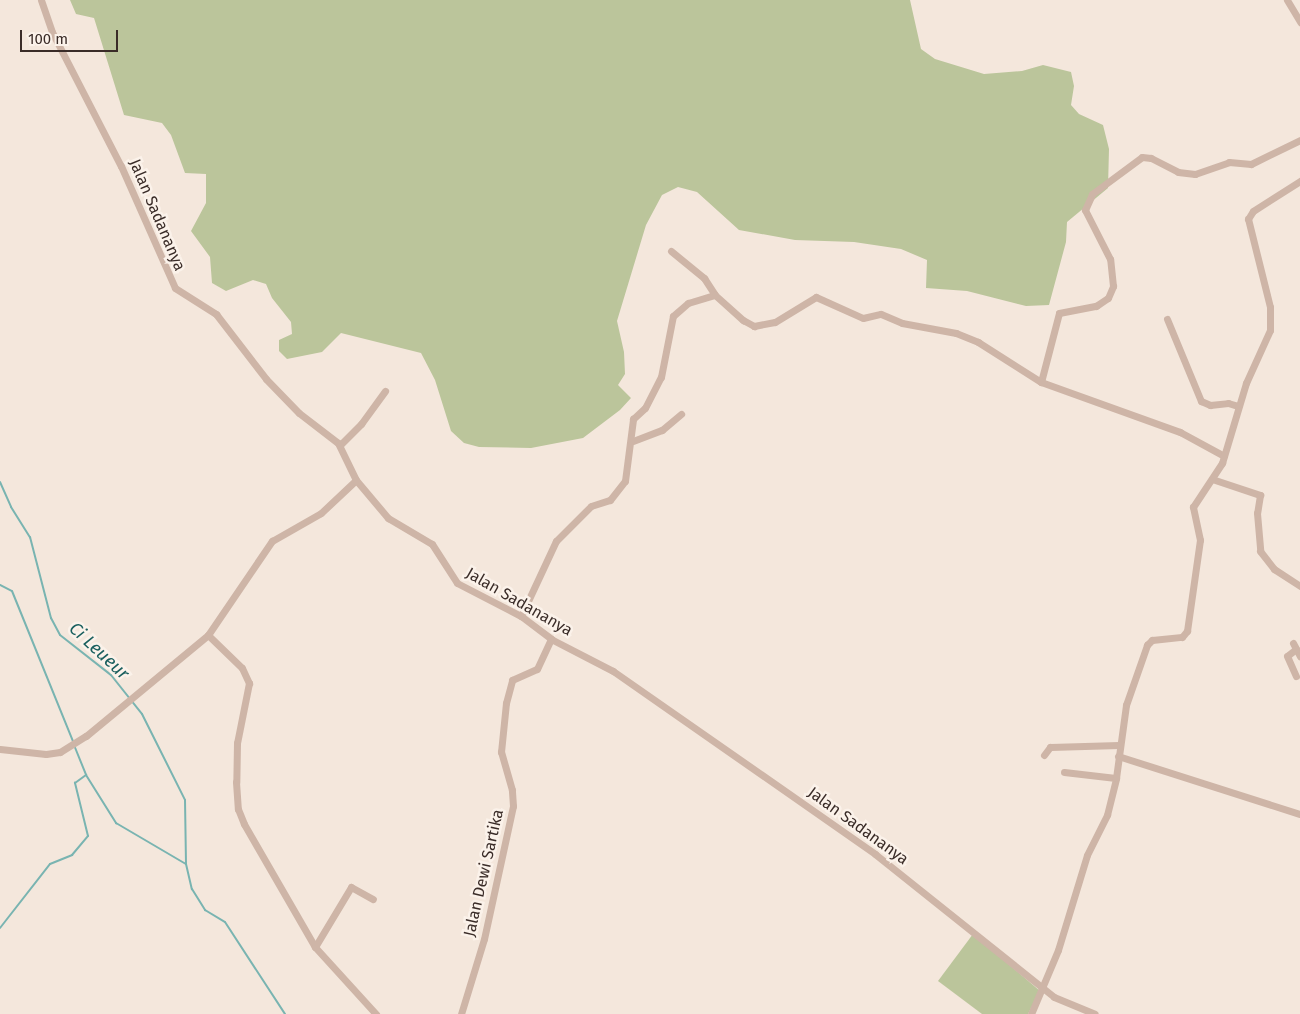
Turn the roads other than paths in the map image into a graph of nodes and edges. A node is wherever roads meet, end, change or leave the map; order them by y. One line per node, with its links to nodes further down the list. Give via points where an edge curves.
1 (41, 0): 14 (street, Jalan Sadananya, via 52,32 121,166 175,288 216,314 266,379 300,413)
2 (1287, 0): 3 (street)
3 (1300, 22)
4 (1300, 140): 9 (street, via 1251,164 1229,162 1195,174 1178,172 1151,158 1142,157 1092,194 1085,210 1110,259 1113,286 1108,298 1096,306 1059,312)
5 (1300, 181): 11 (street, via 1254,211 1248,219 1271,320 1270,330)
6 (672, 251): 7 (street, via 704,278)
7 (715, 295): 9 (street, via 742,320 754,326 775,322 816,297 863,318 881,314 902,323 956,333 978,342); 13 (street, via 688,303 673,316 661,377 645,408 633,419)
8 (1167, 319): 11 (street, via 1201,401 1210,405 1228,403)
9 (1041, 382): 15 (street, via 1180,432)
10 (384, 391): 14 (street, via 361,424)
11 (1238, 406): 15 (street)
12 (681, 414): 13 (street, via 662,430)
13 (633, 441): 19 (street, via 625,481 610,500 591,506 556,541)
14 (340, 445): 17 (street, Jalan Sadananya)
15 (1224, 456): 16 (street)
16 (1212, 479): 18 (street, via 1257,494 1260,550 1274,569); 24 (street, via 1193,507 1200,540 1187,631 1182,637 1148,643 1126,705)
17 (356, 480): 19 (street, Jalan Sadananya, via 393,523 437,550 457,583); 20 (street, via 321,513 272,541)
18 (1300, 586)
19 (521, 616): 21 (street, Jalan Sadananya)
20 (208, 635): 25 (street, via 64,751 46,754); 32 (street, via 242,668 249,683 238,743 238,809 288,905)
21 (551, 638): 33 (street, Jalan Sadananya, via 613,671 875,854); 35 (street, Jalan Dewi Sartika, via 538,669 512,680 506,702 501,752 513,806 484,939)
22 (1296, 650): 23 (street, via 1287,656)
23 (1296, 676)
24 (1119, 744): 26 (street, via 1050,747); 27 (street)
25 (0, 749)
26 (1044, 755)
27 (1118, 756): 29 (street); 30 (street)
28 (1064, 772): 29 (street)
29 (1116, 778): 33 (street, via 1107,815 1087,855 1070,917)
30 (1300, 814)
31 (373, 899): 32 (street, via 351,887)
32 (315, 947): 34 (street)
33 (1042, 988): 36 (street); 37 (street, Jalan Sadananya, via 1064,1003)
34 (376, 1014)
35 (461, 1014)
36 (1031, 1014)
37 (1095, 1014)

